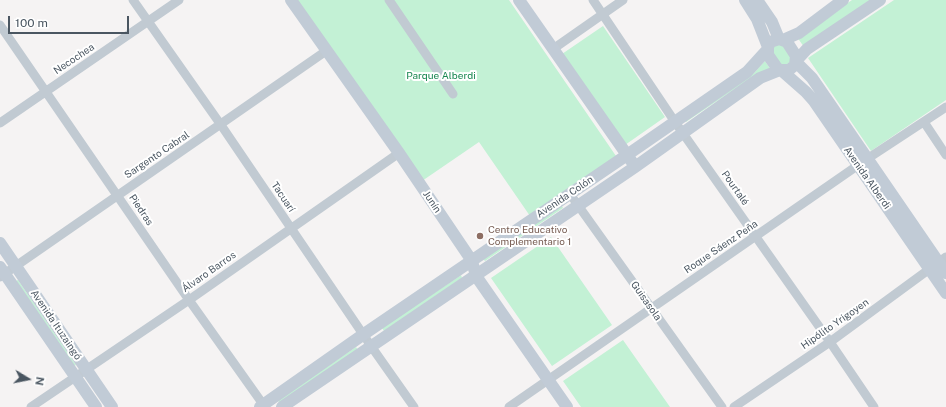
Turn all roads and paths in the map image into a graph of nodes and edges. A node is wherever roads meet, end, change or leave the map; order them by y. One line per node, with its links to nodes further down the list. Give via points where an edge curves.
1 (133, 0): 13 (street, Tacuarí)
2 (179, 0): 13 (street, Necochea)
3 (290, 0): 18 (main road, Junín)
4 (389, 0): 22 (street)
5 (519, 0): 16 (main road)
6 (592, 0): 12 (street, Pourtalé)
7 (623, 0): 12 (street)
8 (745, 0): 17 (main road, via 757,19)
9 (757, 0): 15 (main road)
10 (843, 0): 15 (main road, via 799,33)
11 (880, 0): 19 (main road, via 807,49)
12 (602, 14): 16 (street); 24 (street, Pourtalé)
13 (148, 22): 21 (street, Necochea); 27 (street, Tacuarí)
14 (0, 25): 21 (street, Piedras)
15 (781, 39): 17 (main road, via 773,40); 19 (main road, via 791,47)
16 (553, 49): 30 (main road)
17 (768, 49): 20 (main road, via 768,55); 24 (main road, Avenida Colón, via 747,72)
18 (326, 51): 27 (street, Sargento Cabral); 29 (main road, Junín)
19 (796, 61): 20 (main road, via 792,68); 32 (main road, Avenida Alberdi, via 812,78)
20 (781, 70): 28 (main road, Avenida Colón, via 760,78); 32 (main road, Avenida Alberdi, via 806,92)
21 (46, 91): 26 (street, Necochea); 35 (street, Piedras)
22 (453, 94)
23 (946, 107): 25 (street, Roque Sáenz Peña)
24 (675, 122): 28 (street, Pourtalé); 30 (main road, Avenida Colón)
25 (924, 122): 31 (street); 32 (street, Roque Sáenz Peña)
26 (0, 123)
27 (221, 125): 35 (street, Sargento Cabral); 37 (street, Tacuarí)
28 (684, 134): 33 (main road, Avenida Colón); 38 (street, Pourtalé)
29 (398, 153): 37 (street, Álvaro Barros); 40 (main road, Junín)
30 (627, 155): 33 (main road); 34 (main road, Avenida Colón)
31 (946, 155)
32 (863, 162): 38 (street, Roque Sáenz Peña); 41 (main road, Avenida Alberdi)
33 (635, 167): 36 (main road, Avenida Colón)
34 (570, 194): 36 (street, Guisasola); 40 (main road, Avenida Colón)
35 (118, 195): 42 (street, Sargento Cabral); 47 (street, Piedras)
36 (578, 205): 45 (main road, Avenida Colón); 48 (street, Guisasola)
37 (291, 228): 47 (street, Álvaro Barros); 49 (street, Tacuarí)
38 (755, 237): 48 (street, Roque Sáenz Peña); 50 (street, Pourtalé)
39 (0, 243): 42 (main road, Avenida Ituzaingó)
40 (472, 261): 45 (main road, Junín); 49 (main road, Avenida Colón)
41 (938, 263): 44 (main road, Avenida Alberdi); 46 (main road, Avenida Alberdi); 50 (street, Hipólito Yrigoyen)
42 (17, 266): 43 (street, Sargento Cabral); 52 (main road, Avenida Ituzaingó)
43 (2, 272): 53 (main road, Avenida Ituzaingó)
44 (946, 273)
45 (476, 276): 51 (main road, Avenida Colón); 54 (main road, Junín)
46 (946, 293)
47 (190, 300): 52 (street, Álvaro Barros); 55 (street, Piedras)
48 (651, 308): 54 (street, Roque Sáenz Peña); 63 (street, Guisasola)
49 (364, 334): 51 (street, Tacuarí); 55 (main road, Avenida Colón)
50 (830, 342): 64 (street, Hipólito Yrigoyen); 65 (street, Pourtalé)
51 (371, 346): 59 (main road, Avenida Colón); 60 (street, Tacuarí)
52 (86, 370): 53 (street, Álvaro Barros); 58 (main road, Avenida Ituzaingó)
53 (75, 377): 56 (street, Álvaro Barros); 57 (main road, Avenida Ituzaingó)
54 (548, 380): 61 (street, Roque Sáenz Peña); 62 (main road, Junín)
55 (263, 406)
56 (31, 407)
57 (96, 407)
58 (112, 407)
59 (282, 407)
60 (414, 407)
61 (509, 407)
62 (567, 407)
63 (722, 407)
64 (734, 407)
65 (874, 407)

